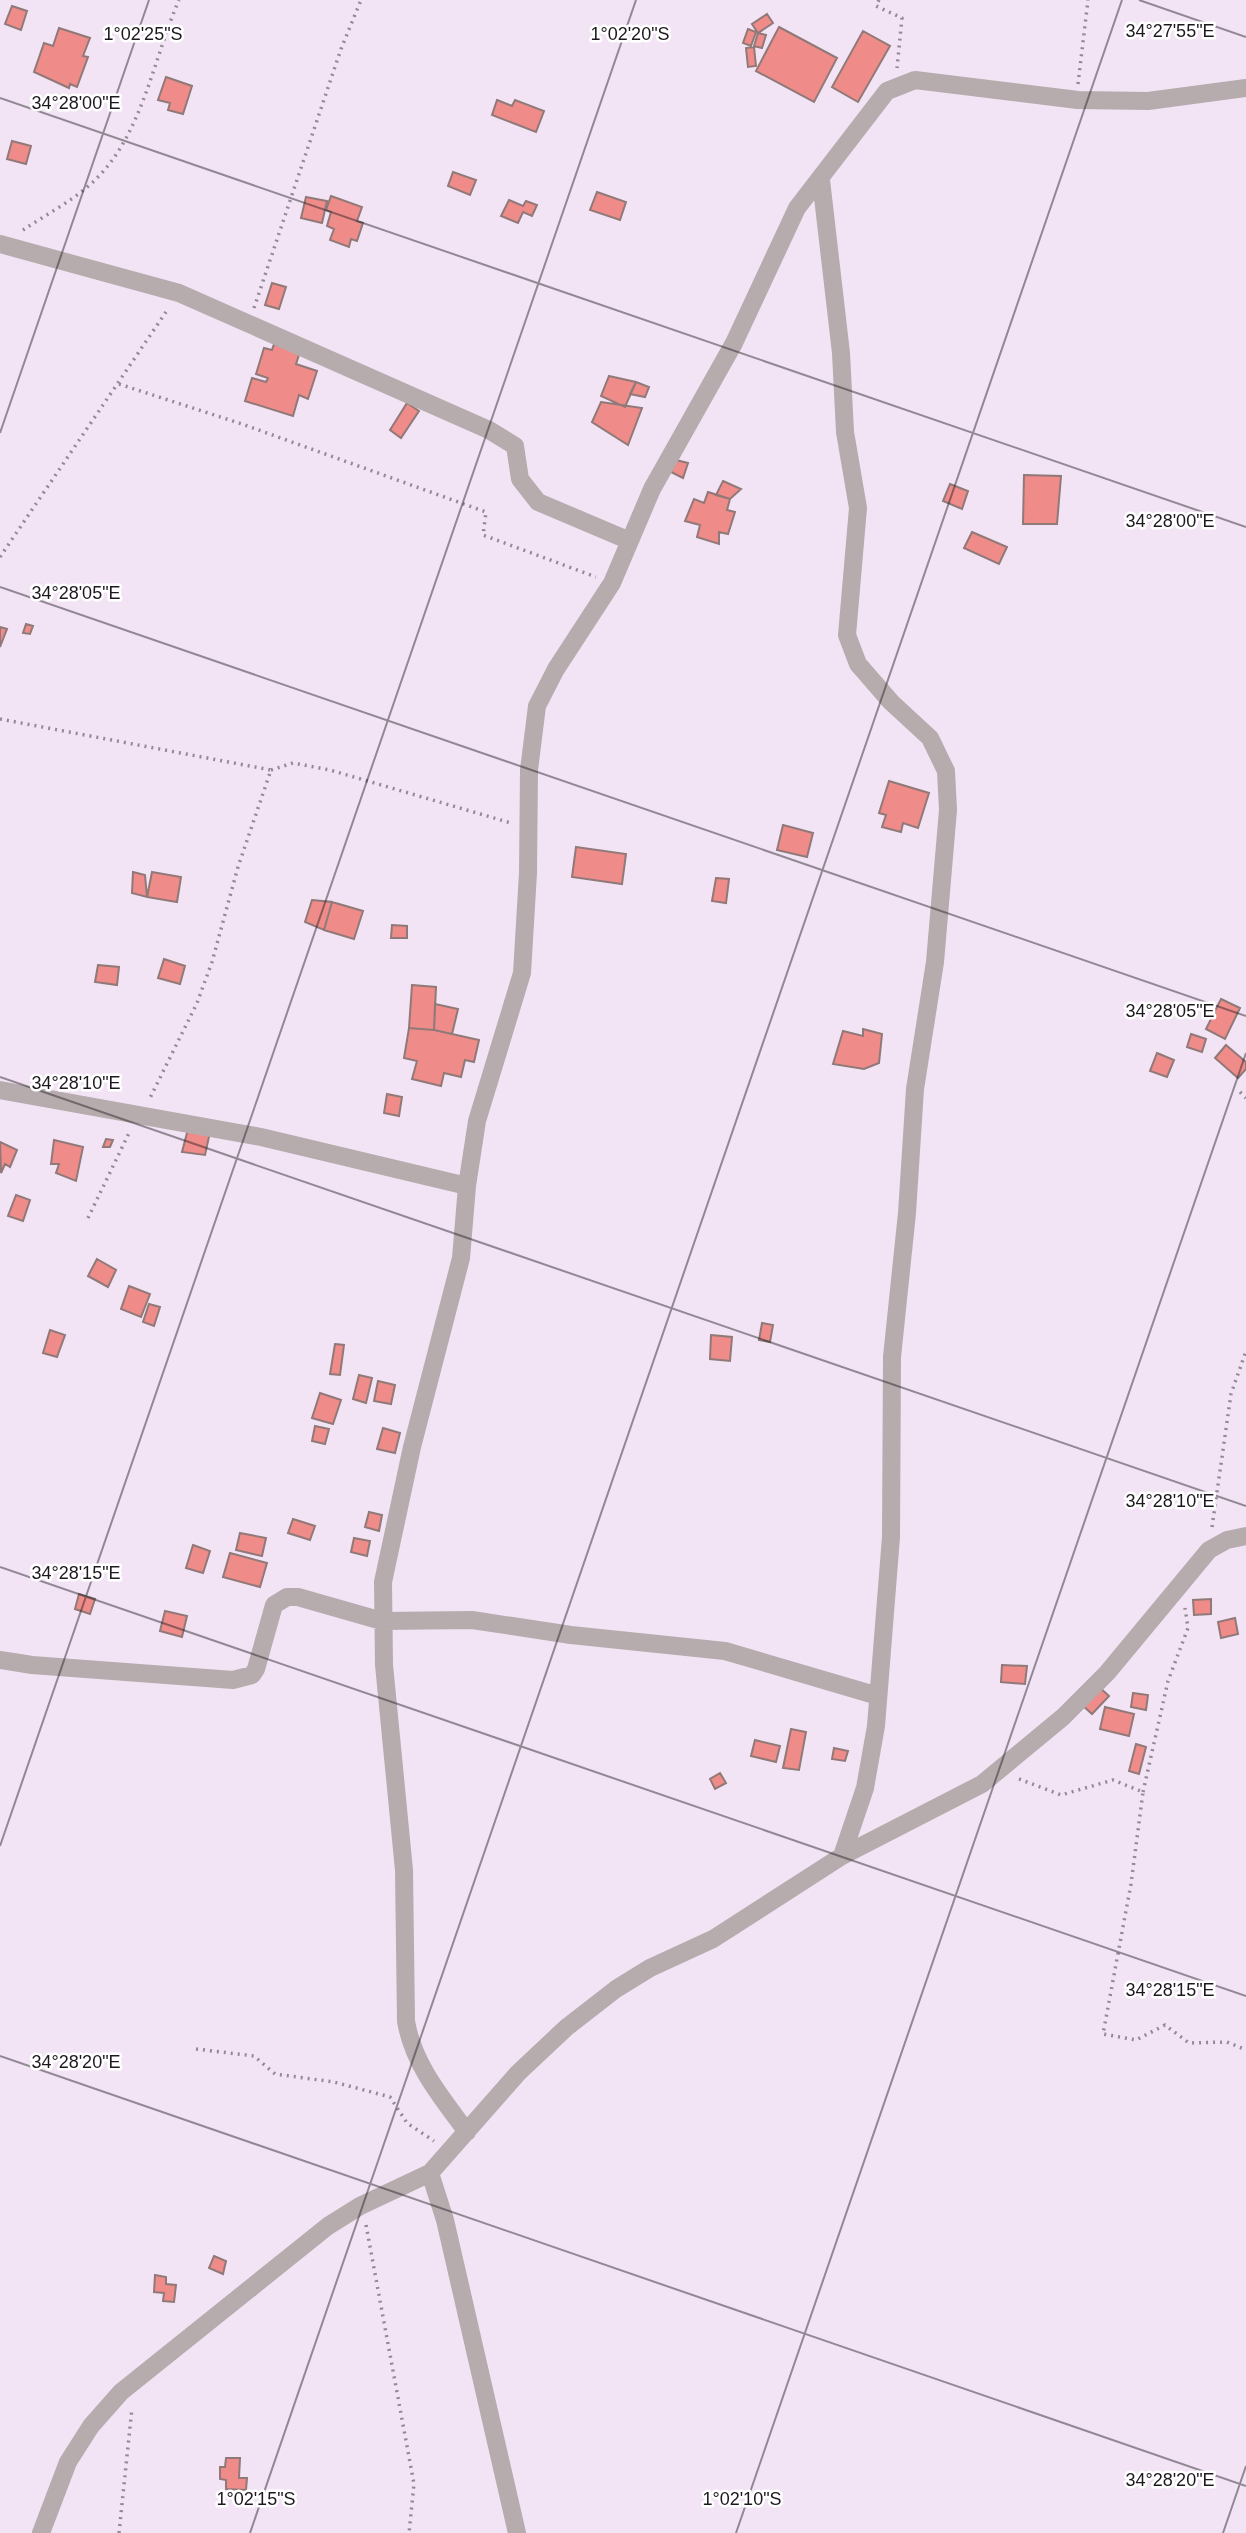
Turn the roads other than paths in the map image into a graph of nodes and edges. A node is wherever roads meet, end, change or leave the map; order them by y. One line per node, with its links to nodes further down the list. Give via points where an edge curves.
1 (1246, 88): 2 (street, via 1148,101 1078,100 915,80 895,85 880,99)
2 (821, 180): 4 (street, via 797,208 734,343 679,437); 10 (street, via 841,353 845,432 858,508 847,635 858,664 930,738 946,771 948,789 941,904 915,1089 892,1357 891,1537)
3 (0, 245): 4 (street, via 179,293 401,388 505,438 518,452 520,479 538,502)
4 (630, 541): 6 (street, via 612,583 537,706 529,770 522,973 485,1089)
5 (0, 1090): 6 (street, via 261,1137)
6 (467, 1185): 8 (street, via 461,1258 389,1546)
7 (1246, 1536): 11 (street, via 1209,1550 1107,1673 1020,1754 982,1784)
8 (383, 1621): 9 (street, via 311,1599 279,1600 270,1613 256,1669 233,1680); 10 (street, via 472,1620 725,1651); 12 (street, via 404,1870 409,2041)
9 (0, 1660)
10 (878, 1696): 11 (street, via 865,1788)
11 (842, 1856): 12 (street, via 713,1939 616,1989 566,2026)
12 (467, 2132): 13 (street)
13 (430, 2173): 14 (street, via 360,2206 277,2264 141,2374 91,2426 68,2462); 15 (street, via 445,2220)
14 (40, 2533)
15 (517, 2533)

